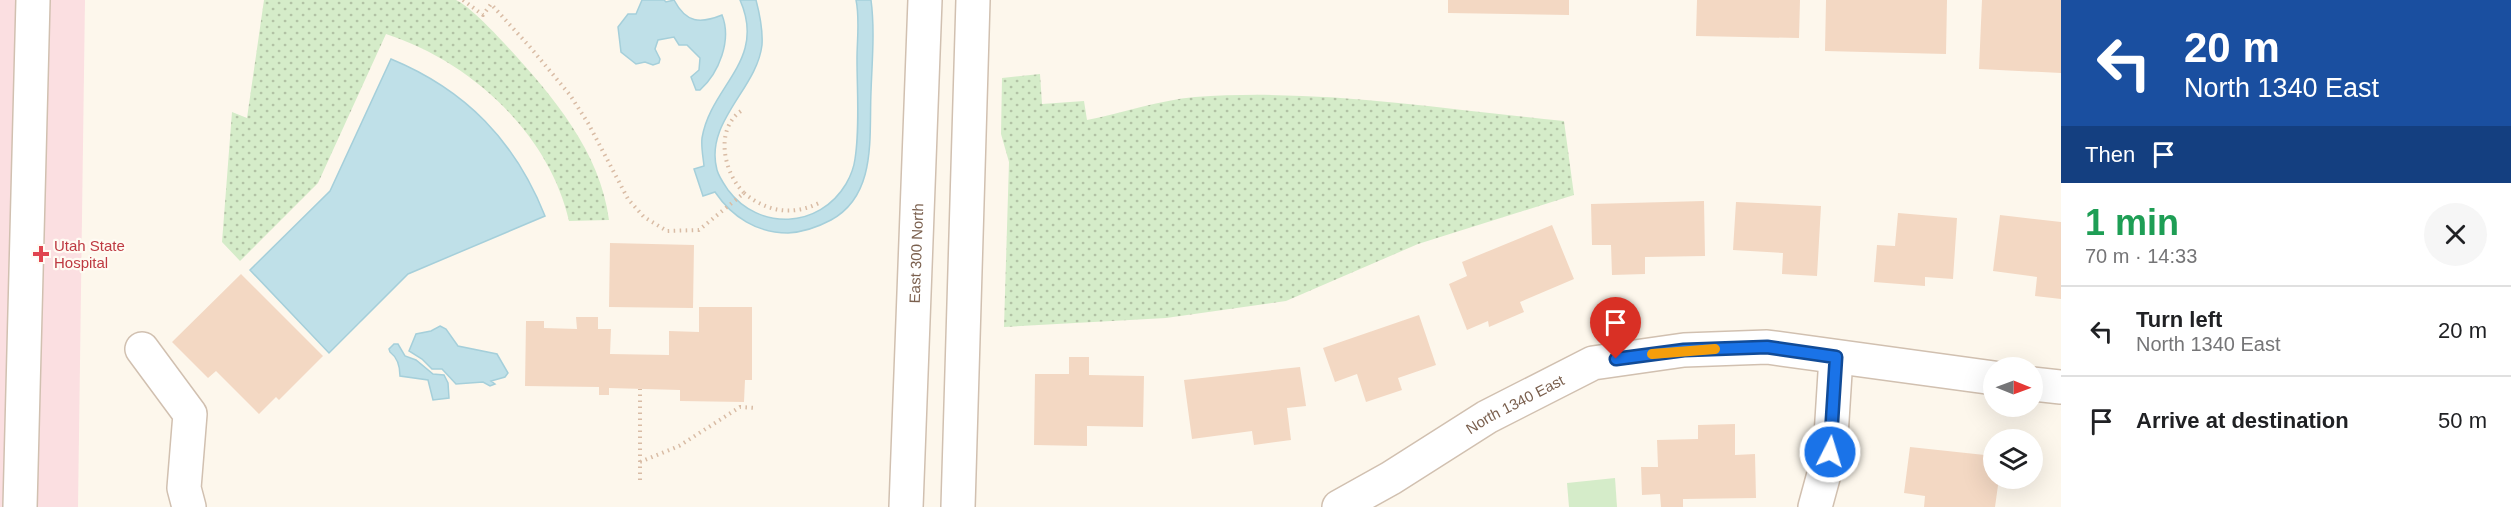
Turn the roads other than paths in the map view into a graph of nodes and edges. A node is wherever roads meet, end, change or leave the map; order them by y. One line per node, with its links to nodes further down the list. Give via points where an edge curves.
1 (33, 0): 9 (street)
2 (925, 0): 11 (street, East 300 North)
3 (973, 0): 12 (street)
4 (142, 349): 10 (street, via 190,414 184,488)
5 (1836, 357): 6 (street, North 1340 East); 13 (street, North 1340 East, via 1767,347 1684,350 1593,363 1487,417); 14 (street, via 1830,452)
6 (1983, 377)
7 (2043, 385): 8 (street)
8 (2061, 387)
9 (20, 507)
10 (189, 507)
11 (906, 507)
12 (958, 507)
13 (1339, 507)
14 (1815, 507)

